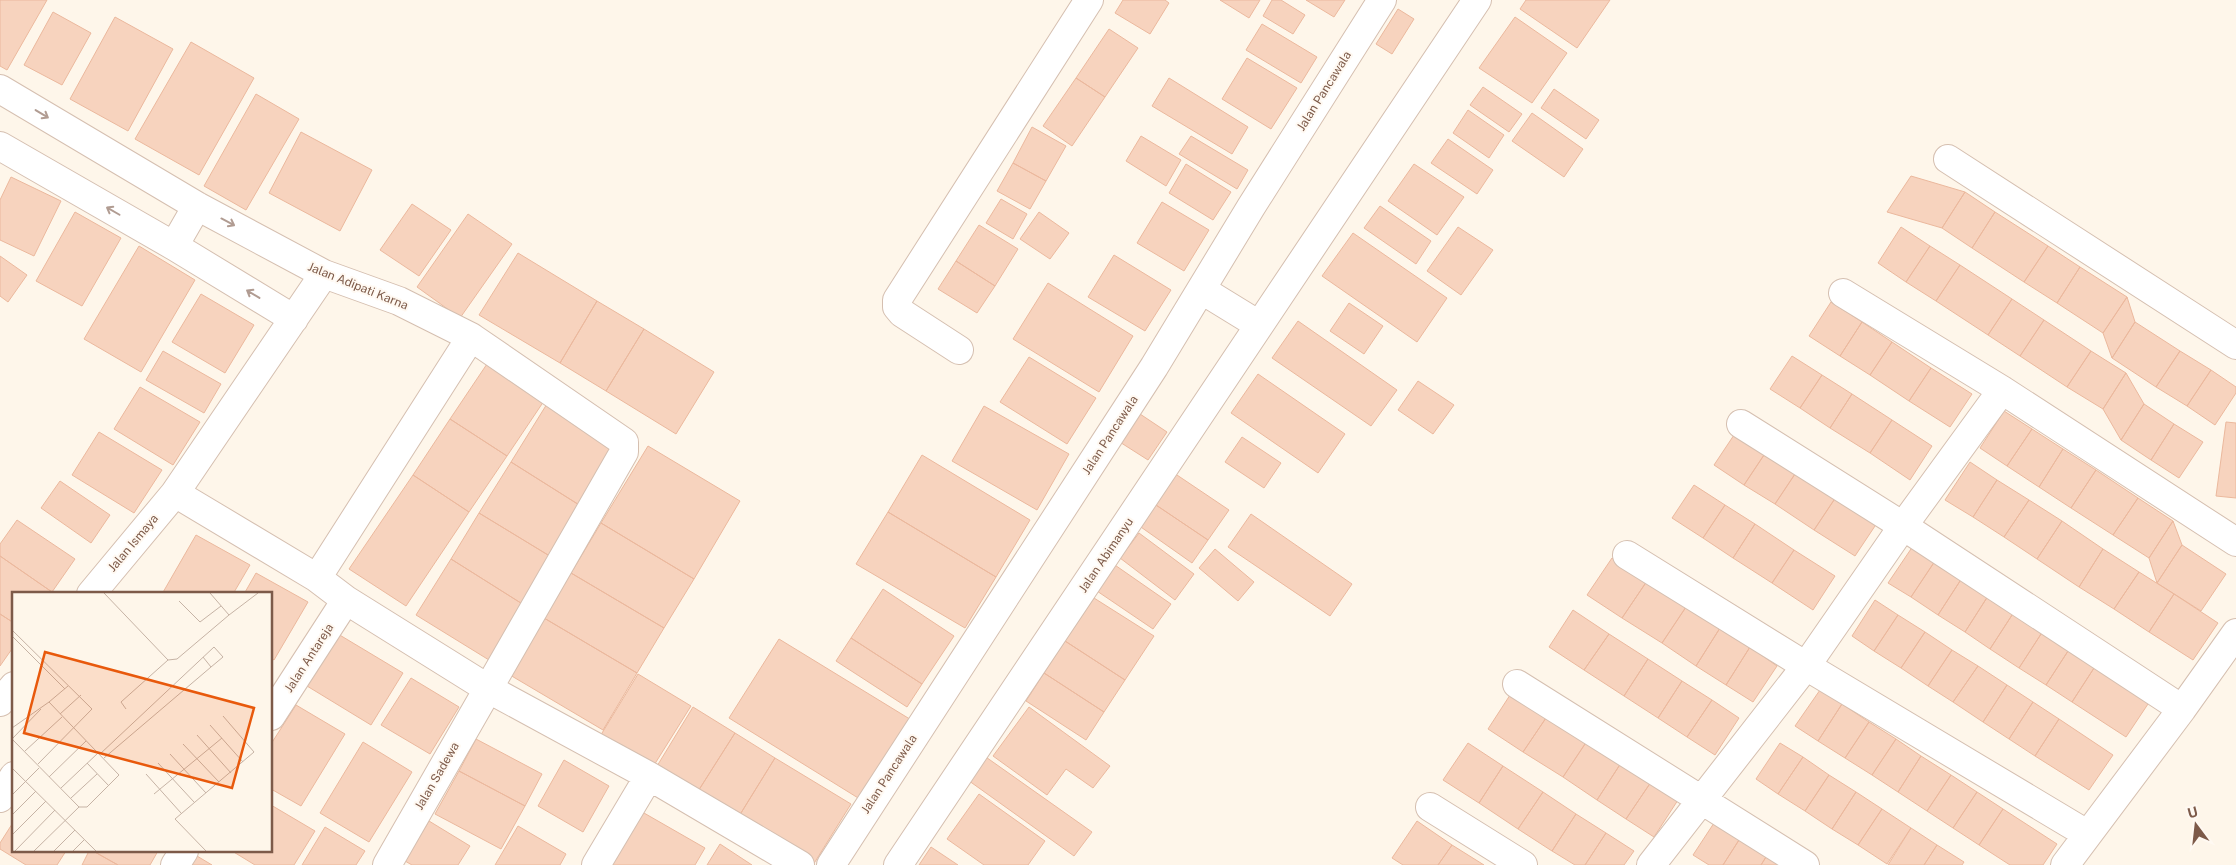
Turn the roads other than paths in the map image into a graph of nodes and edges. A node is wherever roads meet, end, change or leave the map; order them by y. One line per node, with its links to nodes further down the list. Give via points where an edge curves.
1 (1089, 0): 16 (street, via 896,300 902,313)
2 (1382, 0): 10 (street, Jalan Pancawala)
3 (1477, 0): 13 (street, Jalan Abimanyu)
4 (0, 89): 7 (street, Jalan Adipati Karna, one-way to 7)
5 (0, 146): 8 (street, one-way to 5)
6 (1948, 160): 15 (street)
7 (197, 206): 8 (street); 9 (street, Jalan Adipati Karna, one-way to 9)
8 (174, 246): 12 (street, one-way to 8)
9 (324, 274): 12 (street, Jalan Ismaya); 14 (street, Jalan Adipati Karna, via 399,300)
10 (1202, 290): 13 (street); 47 (street, Jalan Pancawala)
11 (1843, 292): 17 (street)
12 (294, 319): 20 (street, Jalan Ismaya)
13 (1260, 325): 48 (street, Jalan Abimanyu)
14 (471, 337): 19 (street, Jalan Adipati Karna, via 621,439 625,445); 24 (street)
15 (2236, 345)
16 (959, 350)
17 (2002, 390): 21 (street); 22 (street)
18 (1741, 424): 21 (street)
19 (624, 452): 32 (street, Jalan Sadewa)
20 (175, 493): 24 (street); 25 (street, Jalan Ismaya)
21 (1903, 526): 29 (street); 34 (street)
22 (2236, 542)
23 (1627, 555): 29 (street)
24 (317, 578): 27 (street)
25 (112, 582): 26 (street, Jalan Ismaya)
26 (94, 592)
27 (346, 600): 32 (street); 35 (street, Jalan Antareja)
28 (2236, 633): 34 (street)
29 (1806, 666): 39 (street); 41 (street)
30 (1517, 684): 39 (street)
31 (12, 688): 33 (street)
32 (488, 688): 36 (street); 44 (street, Jalan Sadewa)
33 (0, 702)
34 (2182, 709): 41 (street)
35 (272, 714)
36 (650, 776): 45 (street); 46 (street)
37 (12, 779): 38 (street)
38 (0, 798)
39 (1704, 800): 50 (street); 51 (street)
40 (1430, 808): 49 (street)
41 (2087, 834): 52 (street)
42 (183, 852): 43 (street)
43 (175, 865)
44 (387, 865)
45 (596, 865)
46 (800, 865)
47 (830, 865)
48 (898, 865)
49 (1523, 865)
50 (1651, 865)
51 (1805, 865)
52 (2065, 865)

